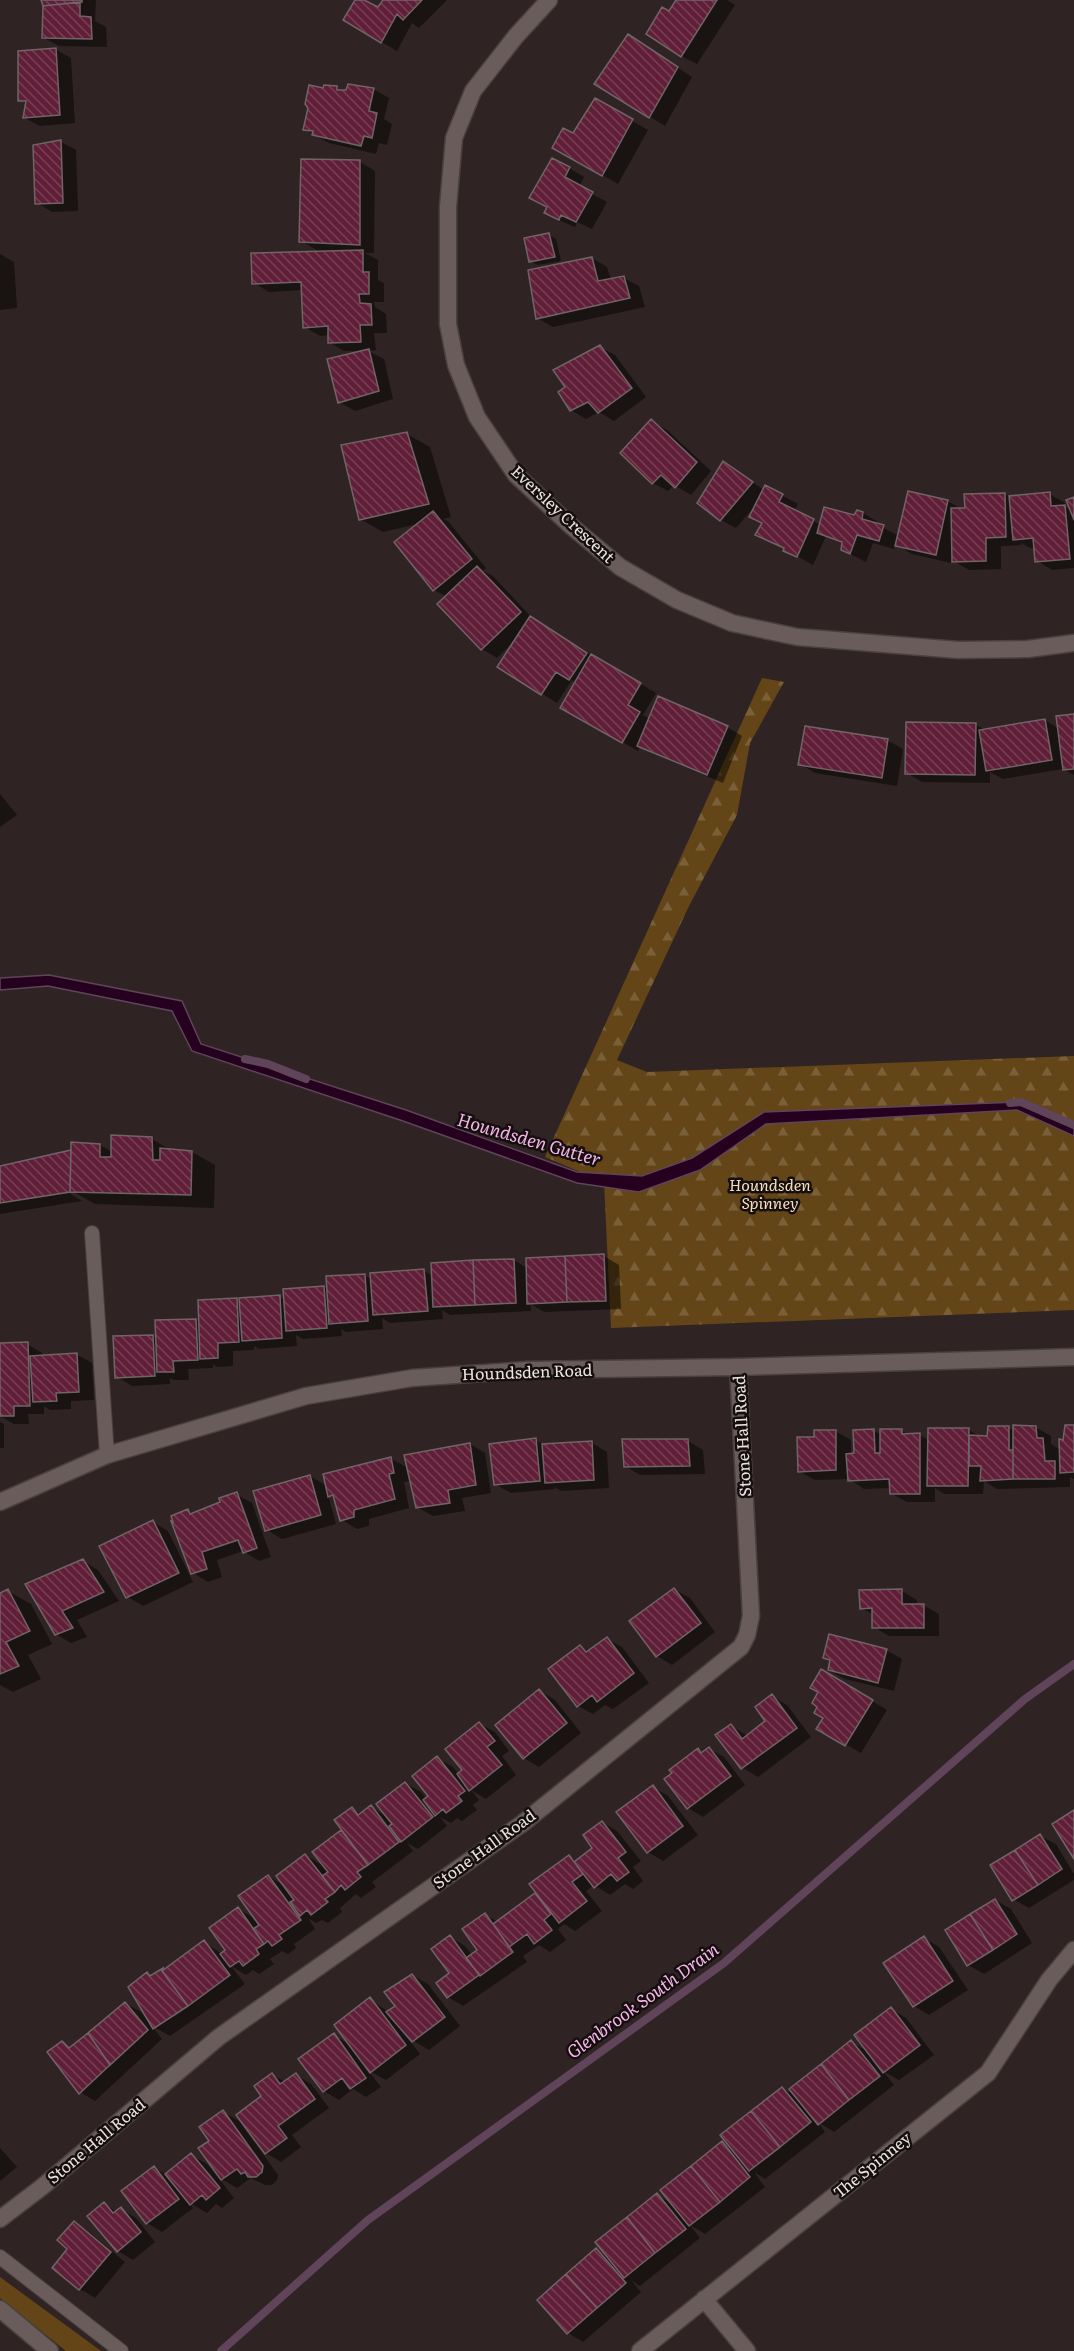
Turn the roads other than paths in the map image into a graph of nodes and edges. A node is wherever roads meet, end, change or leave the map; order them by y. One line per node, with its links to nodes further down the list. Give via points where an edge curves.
1 (549, 0): 2 (street, Eversley Crescent, via 473,91 454,138 448,207 448,324 456,365 477,417 516,475 620,567 677,600 732,623 797,636 958,650 1028,649)
2 (1074, 643)
3 (92, 1233): 6 (lane)
4 (1074, 1357): 5 (street, Houndsden Road)
5 (738, 1367): 6 (street, Houndsden Road, via 527,1370 412,1378 306,1396); 9 (street, Stone Hall Road, via 750,1616 741,1647 523,1822 219,2037)
6 (107, 1455): 7 (street, Houndsden Road)
7 (0, 1502)
8 (1074, 1950): 11 (street, The Spinney, via 1049,1980 988,2073)
9 (0, 2218)
10 (0, 2256): 14 (lane)
11 (704, 2299): 15 (street, The Spinney); 16 (street)
12 (0, 2309): 13 (street)
13 (50, 2351)
14 (121, 2351)
15 (640, 2351)
16 (747, 2351)

